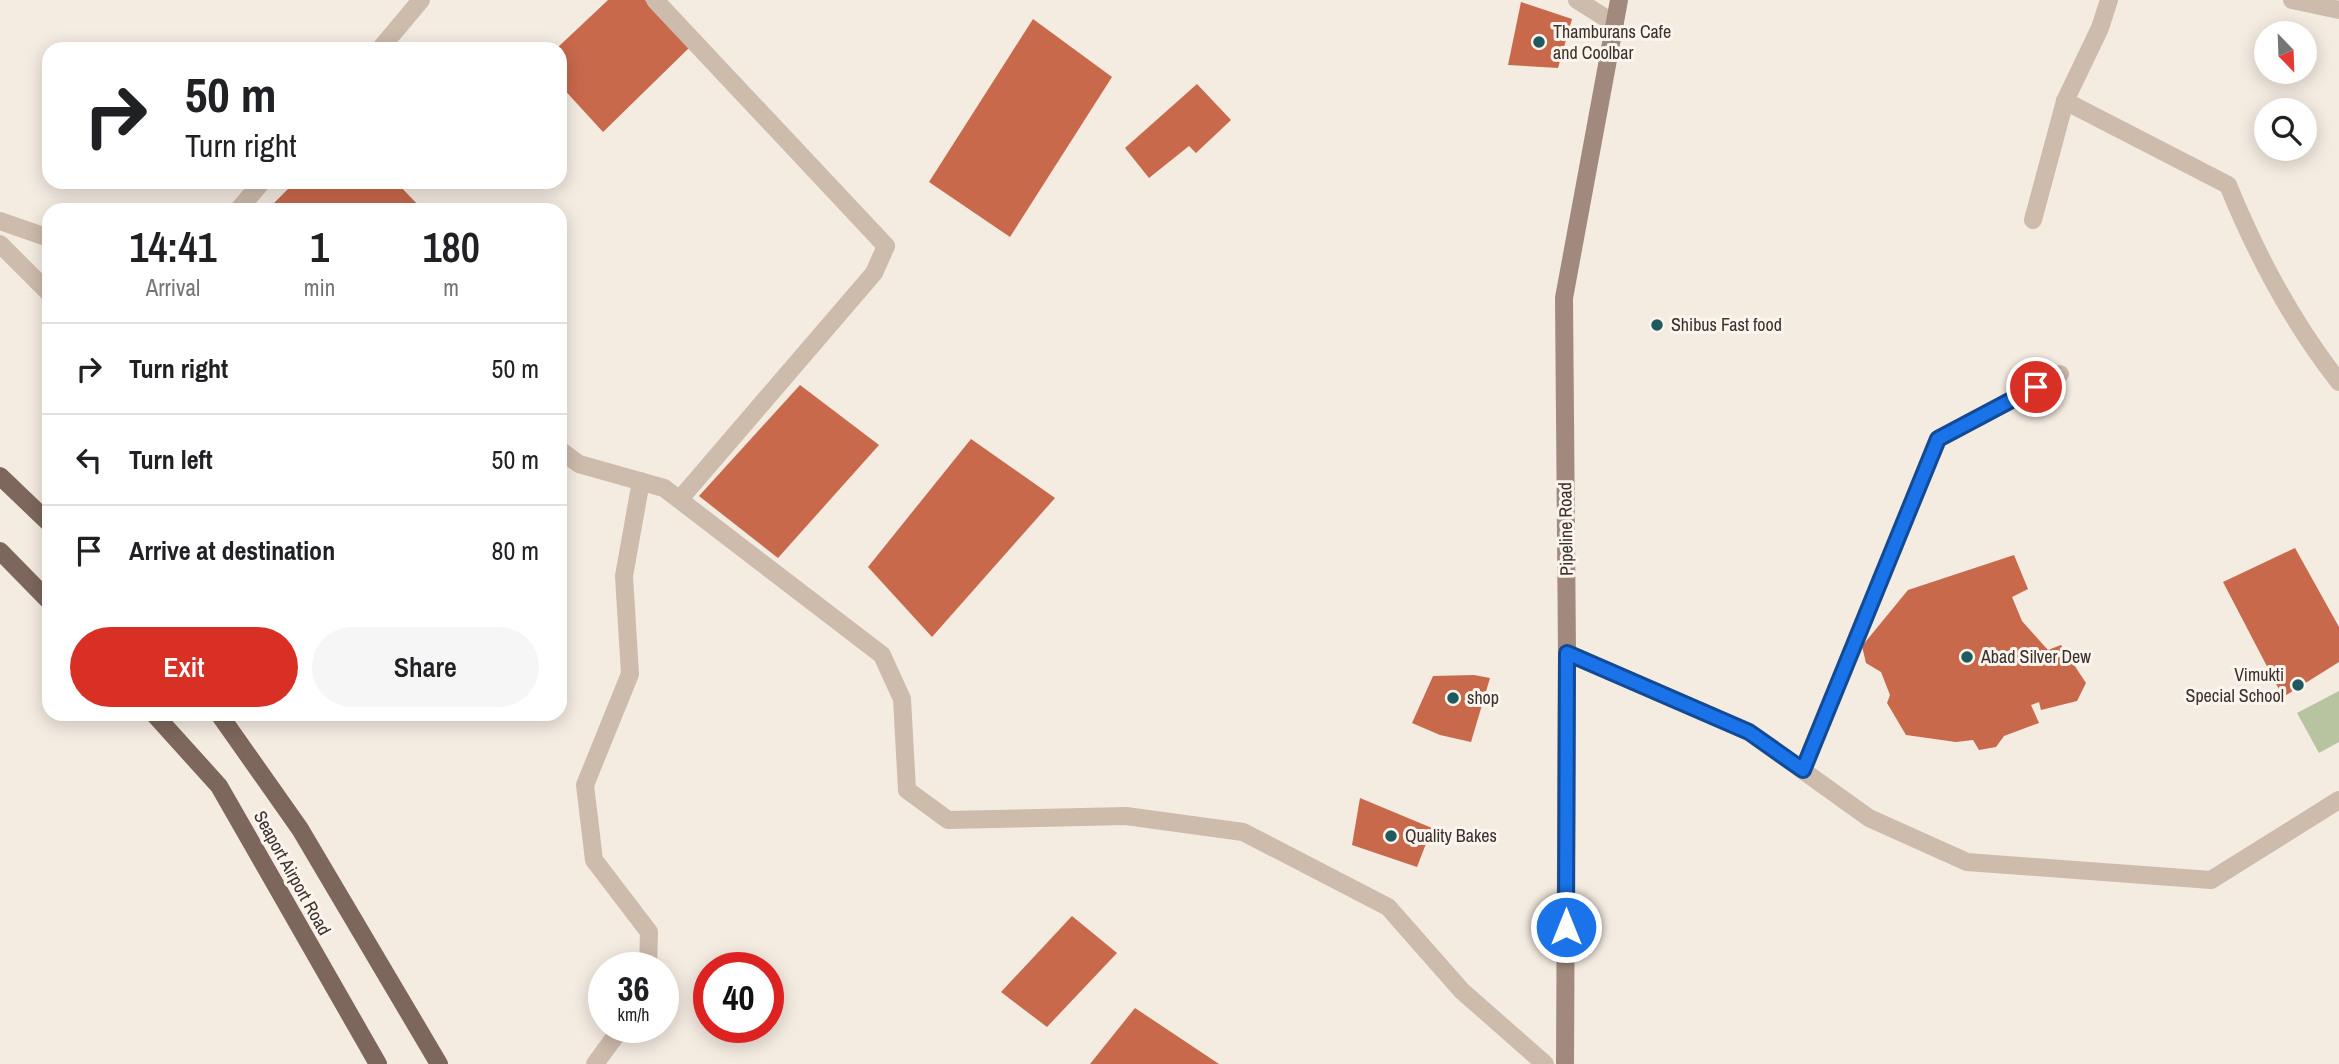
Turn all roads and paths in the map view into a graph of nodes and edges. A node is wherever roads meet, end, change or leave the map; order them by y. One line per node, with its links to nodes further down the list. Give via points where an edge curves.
1 (421, 0): 9 (street)
2 (655, 0): 23 (street, via 886,246 874,273)
3 (1577, 0): 8 (street)
4 (1619, 0): 8 (street, Pipeline Road)
5 (2109, 0): 10 (street)
6 (2291, 0): 7 (street)
7 (2339, 10)
8 (1615, 24): 27 (street, Pipeline Road, via 1564,298)
9 (386, 42)
10 (2065, 101): 13 (street); 19 (street, via 2228,184 2255,251 2299,328)
11 (256, 189): 12 (street)
12 (244, 203)
13 (2033, 220)
14 (0, 221): 15 (street)
15 (42, 236)
16 (0, 244): 17 (street)
17 (42, 286)
18 (2060, 374): 30 (street, via 1938,439)
19 (2338, 379)
20 (567, 455): 22 (street, via 579,464)
21 (0, 476): 24 (main road)
22 (641, 481): 23 (street); 32 (street, via 624,576 630,674 585,785 594,860 649,932)
23 (680, 499): 37 (street, via 882,655 902,699 907,790 948,820 1126,816 1243,832 1388,907 1462,991)
24 (42, 516)
25 (0, 551): 26 (main road)
26 (42, 594)
27 (1567, 653): 30 (street, via 1749,732); 38 (street, Pipeline Road)
28 (160, 721): 34 (main road, Seaport Airport Road, via 219,786)
29 (224, 721): 35 (main road, Seaport Airport Road, via 300,829)
30 (1803, 770): 31 (street, via 1870,818 1967,862 2211,880)
31 (2339, 800)
32 (648, 952)
33 (610, 1043): 36 (street)
34 (378, 1064)
35 (439, 1064)
36 (595, 1064)
37 (1545, 1064)
38 (1565, 1064)

